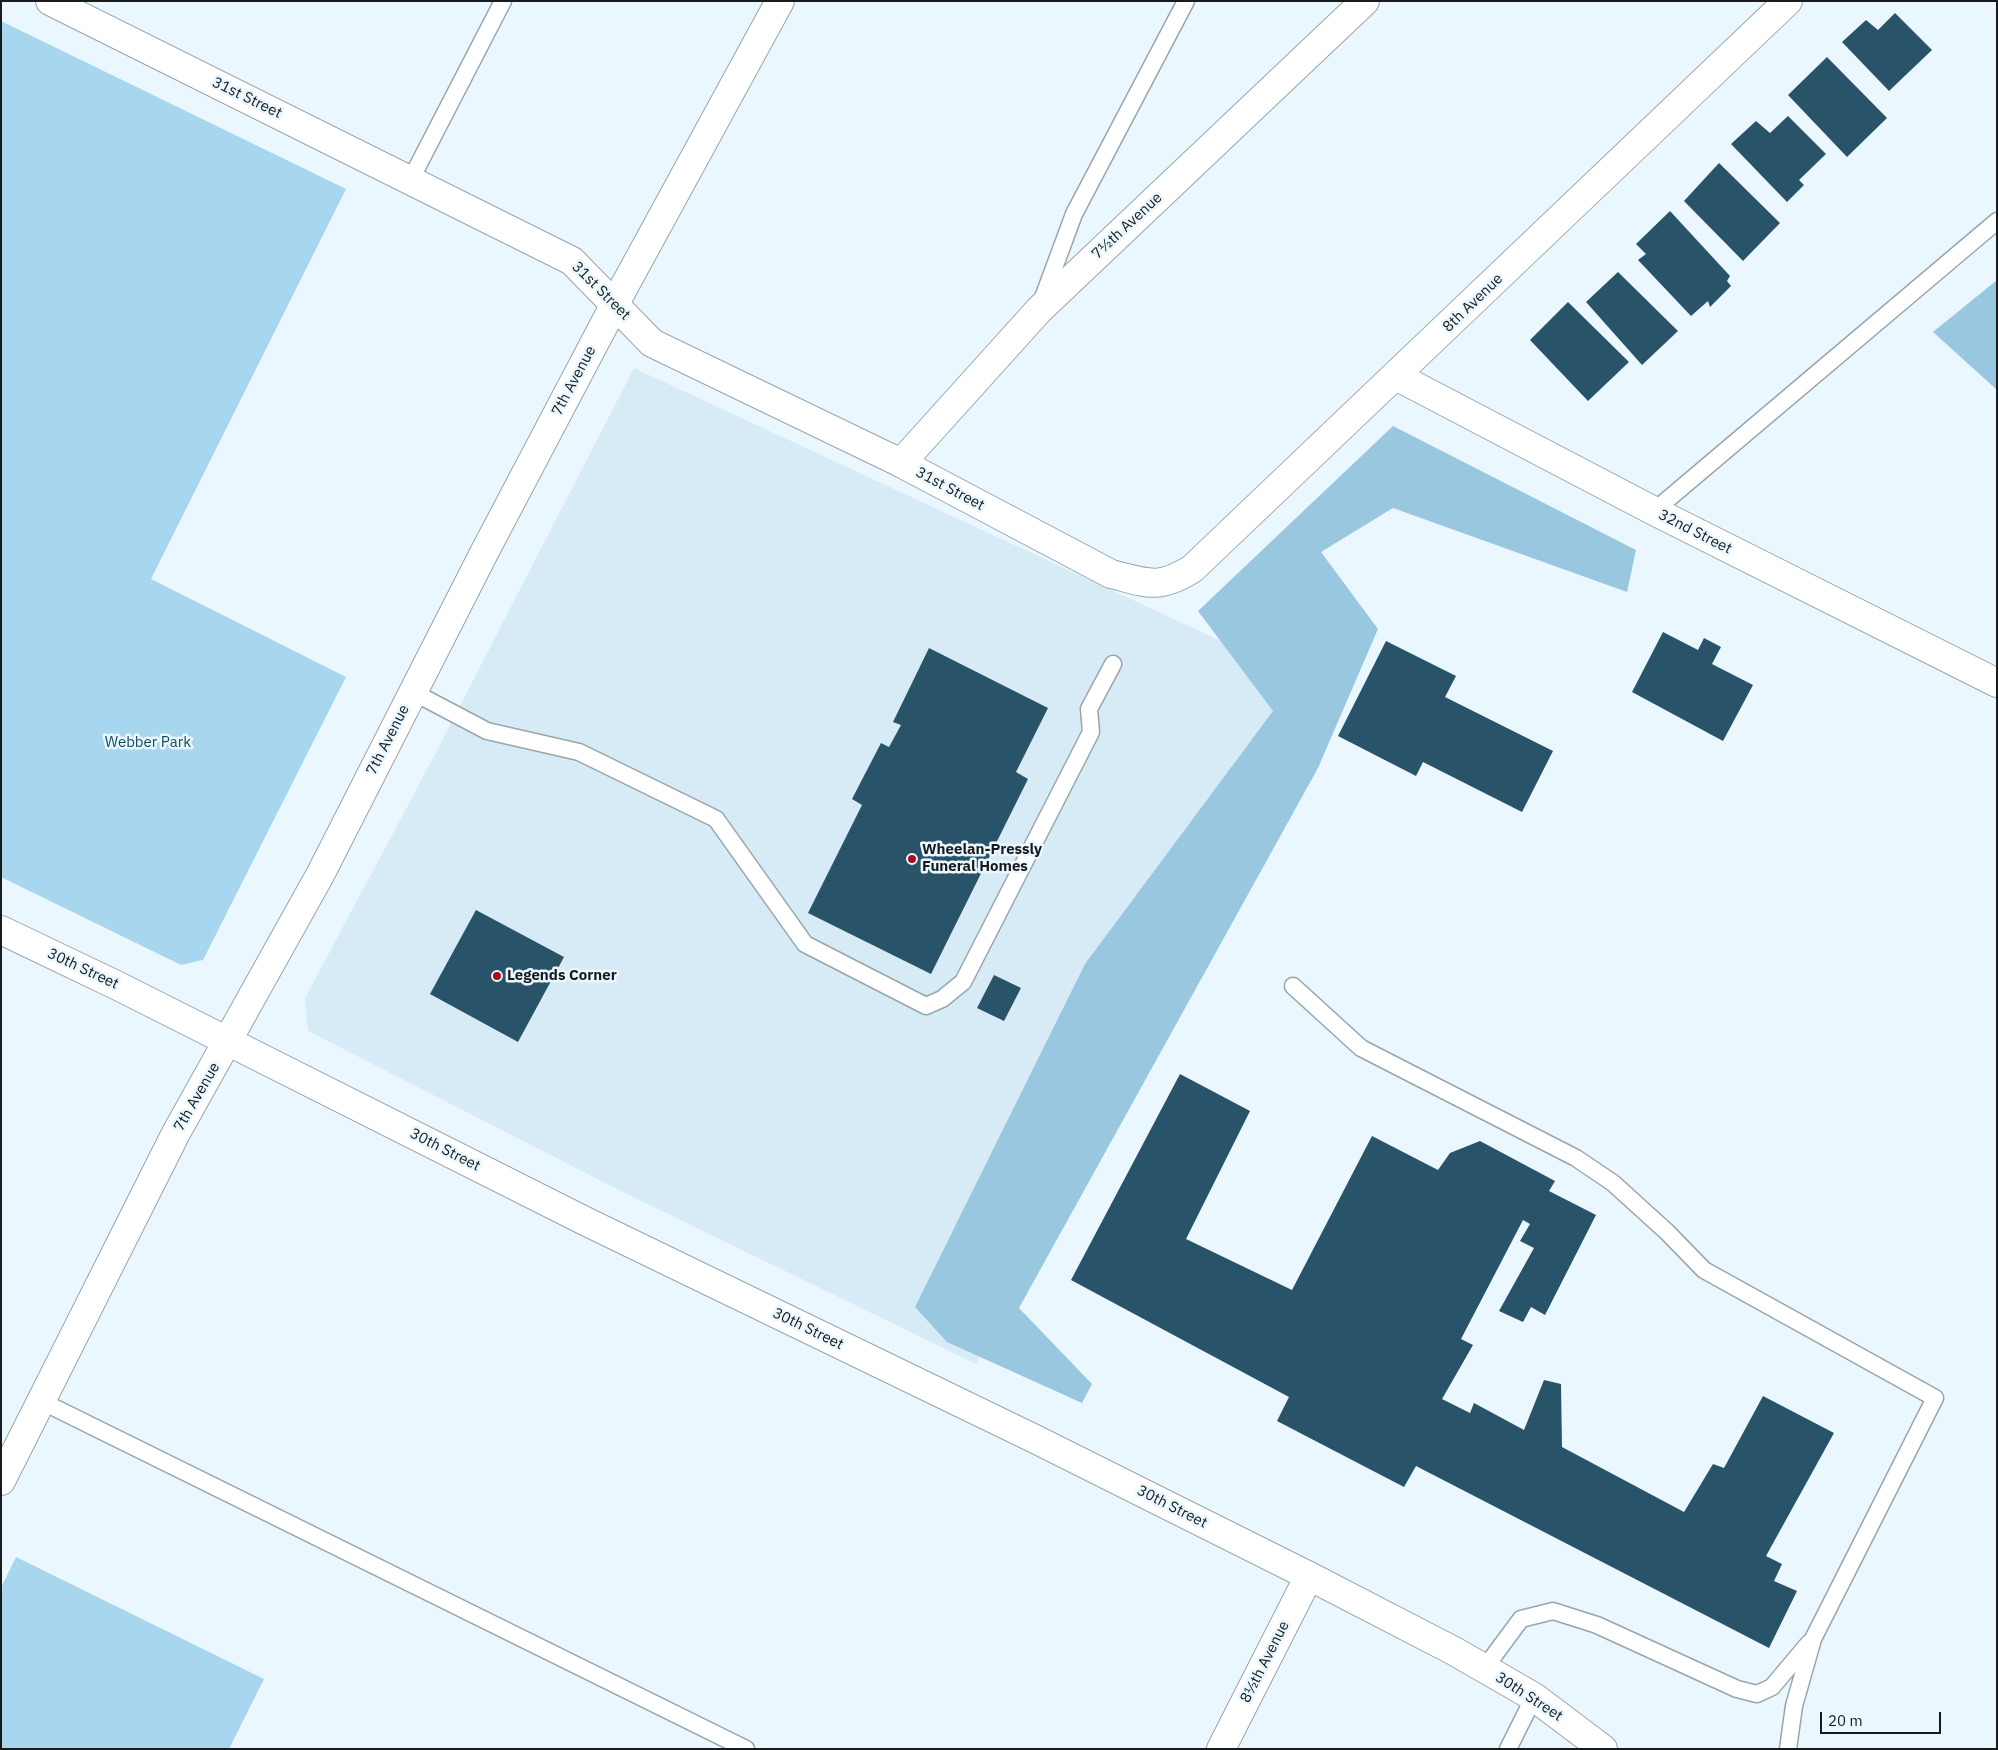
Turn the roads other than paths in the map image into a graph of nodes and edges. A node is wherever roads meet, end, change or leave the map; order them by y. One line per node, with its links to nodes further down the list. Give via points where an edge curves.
1 (50, 1): 7 (street, 31st Street)
2 (503, 1): 7 (lane)
3 (780, 1): 9 (street, 7th Avenue)
4 (1186, 1): 10 (lane, via 1074,214)
5 (1365, 1): 10 (street, 7½th Avenue)
6 (1788, 1): 11 (street, 8th Avenue)
7 (411, 179): 9 (street, 31st Street, via 572,261)
8 (1997, 221): 13 (lane)
9 (615, 304): 12 (street, 31st Street, via 652,343); 17 (street, 7th Avenue)
10 (1039, 310): 12 (street, 7½th Avenue)
11 (1396, 376): 13 (street, 32nd Street); 14 (street, 8th Avenue, via 1192,569 1172,581)
12 (901, 463): 14 (street, 31st Street, via 1111,574)
13 (1654, 511): 16 (street, 32nd Street)
14 (1147, 583)
15 (1113, 664): 17 (lane, via 1090,709 1091,732 963,982 942,999 926,1006 805,944 716,819 579,752 487,731)
16 (1997, 683)
17 (413, 692): 20 (street, 7th Avenue, via 324,867)
18 (1, 930): 20 (street, 30th Street)
19 (1293, 986): 24 (lane, via 1361,1048 1576,1158 1605,1178 1667,1232 1704,1270 1935,1398)
20 (229, 1042): 21 (street, 7th Avenue, via 176,1133); 23 (street, 30th Street, via 587,1222 1036,1439)
21 (42, 1401): 22 (street, 7th Avenue); 27 (lane)
22 (1, 1481)
23 (1309, 1576): 25 (street, 30th Street); 28 (street, 8½th Avenue)
24 (1812, 1639): 25 (lane, via 1772,1687 1757,1694 1737,1689 1597,1625 1553,1611 1521,1619); 31 (lane, via 1794,1706)
25 (1484, 1668): 26 (street, 30th Street)
26 (1534, 1697): 29 (lane); 30 (street, 30th Street)
27 (746, 1749)
28 (1221, 1749)
29 (1508, 1749)
30 (1603, 1749)
31 (1788, 1749)

